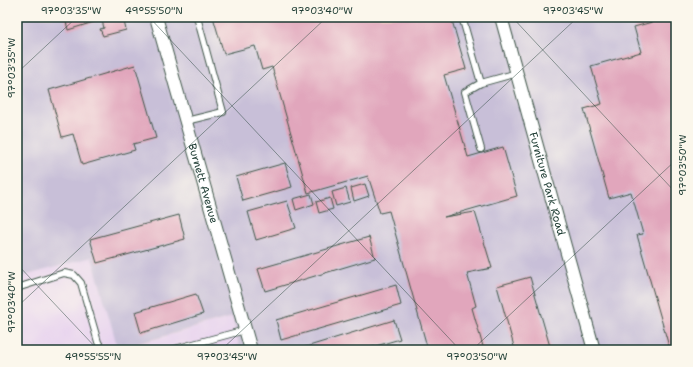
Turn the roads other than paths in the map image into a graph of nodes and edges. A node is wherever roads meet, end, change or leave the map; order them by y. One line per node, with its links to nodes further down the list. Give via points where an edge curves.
1 (156, 17): 7 (street, Burnett Avenue)
2 (197, 17): 7 (lane, via 223,112)
3 (462, 17): 6 (lane)
4 (501, 17): 5 (street, Furniture Park Road)
5 (517, 73): 6 (lane); 14 (street, Furniture Park Road)
6 (482, 83): 8 (lane, via 465,92)
7 (186, 121): 10 (street, Burnett Avenue)
8 (481, 149)
9 (17, 288): 11 (lane, via 64,273 74,275 81,283)
10 (245, 330): 12 (lane); 13 (street, Burnett Avenue)
11 (102, 349)
12 (171, 350)
13 (251, 350)
14 (594, 350)

